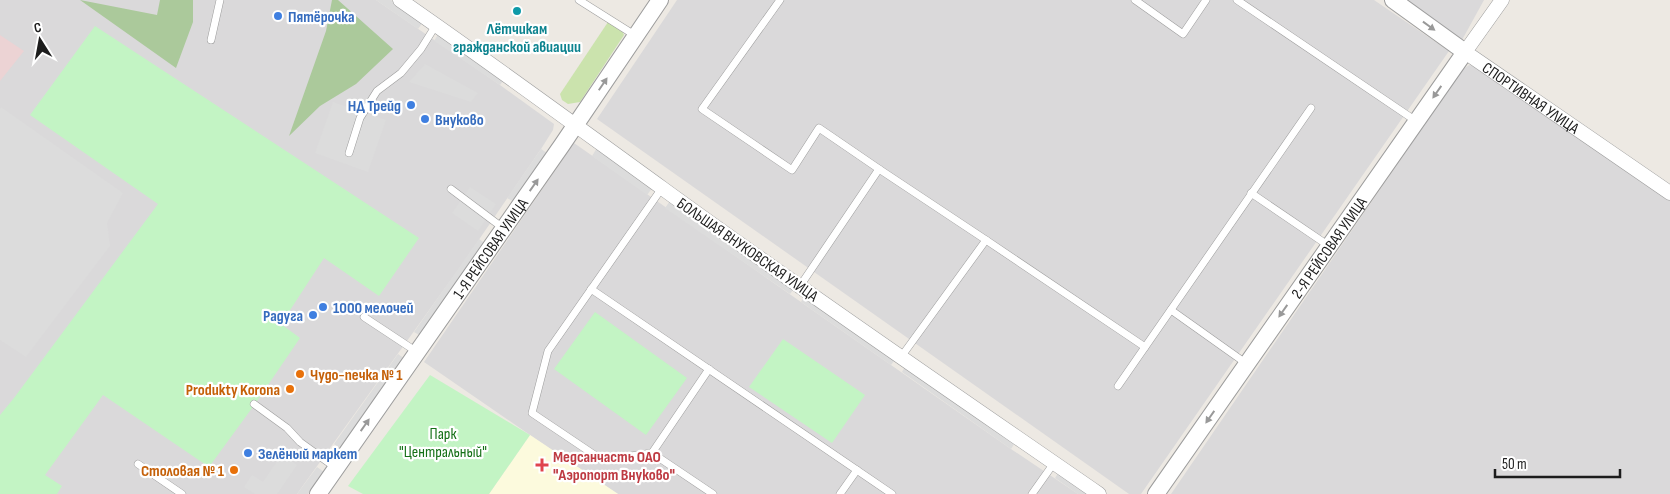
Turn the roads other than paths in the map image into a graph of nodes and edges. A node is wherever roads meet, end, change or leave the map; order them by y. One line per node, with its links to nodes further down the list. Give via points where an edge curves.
1 (220, 0): 13 (lane)
2 (400, 0): 11 (street, БОЛЬШАЯ ВНУКОВСКАЯ УЛИЦА)
3 (579, 0): 12 (lane)
4 (660, 0): 12 (street, 1-Я РЕЙСОВАЯ УЛИЦА)
5 (780, 0): 19 (lane, via 702,109 792,170 818,128)
6 (1135, 0): 7 (lane, via 1182,34)
7 (1206, 0)
8 (1237, 0): 16 (lane)
9 (1393, 0): 14 (street, СПОРТИВНАЯ УЛИЦА, one-way to 14)
10 (1502, 0): 14 (street, 2-Я РЕЙСОВАЯ УЛИЦА)
11 (436, 25): 17 (street, БОЛЬШАЯ ВНУКОВСКАЯ УЛИЦА); 18 (lane, via 401,73 377,91 360,118)
12 (636, 36): 17 (street, 1-Я РЕЙСОВАЯ УЛИЦА, one-way to 12)
13 (211, 40)
14 (1465, 52): 16 (street, 2-Я РЕЙСОВАЯ УЛИЦА, one-way to 16); 23 (street, СПОРТИВНАЯ УЛИЦА)
15 (1311, 108): 22 (lane)
16 (1416, 121): 26 (street, 2-Я РЕЙСОВАЯ УЛИЦА)
17 (575, 124): 20 (street, БОЛЬШАЯ ВНУКОВСКАЯ УЛИЦА); 24 (street, 1-Я РЕЙСОВАЯ УЛИЦА, one-way to 17)
18 (349, 153)
19 (880, 169): 25 (lane); 27 (lane)
20 (662, 188): 27 (street, БОЛЬШАЯ ВНУКОВСКАЯ УЛИЦА); 28 (lane)
21 (451, 189): 24 (lane)
22 (1251, 193): 26 (lane); 29 (lane)
23 (1670, 193)
24 (504, 228): 32 (street, 1-Я РЕЙСОВАЯ УЛИЦА)
25 (986, 240): 31 (lane); 33 (lane)
26 (1329, 246): 34 (street, 2-Я РЕЙСОВАЯ УЛИЦА, one-way to 34)
27 (800, 286): 33 (street, БОЛЬШАЯ ВНУКОВСКАЯ УЛИЦА)
28 (591, 289): 35 (lane); 38 (lane, via 548,351 532,413 602,460)
29 (1170, 310): 31 (lane); 34 (lane)
30 (364, 317): 32 (lane)
31 (1145, 347): 36 (lane)
32 (417, 352): 41 (street, 1-Я РЕЙСОВАЯ УЛИЦА, one-way to 32)
33 (901, 357): 39 (street, БОЛЬШАЯ ВНУКОВСКАЯ УЛИЦА)
34 (1247, 364): 50 (street, 2-Я РЕЙСОВАЯ УЛИЦА, one-way to 50)
35 (709, 369): 38 (lane); 42 (lane)
36 (1118, 386)
37 (254, 404): 41 (lane)
38 (652, 453): 45 (lane)
39 (1054, 463): 48 (lane); 49 (street, БОЛЬШАЯ ВНУКОВСКАЯ УЛИЦА)
40 (138, 464): 43 (lane)
41 (336, 468): 44 (street, 1-Я РЕЙСОВАЯ УЛИЦА)
42 (856, 470): 46 (lane); 47 (lane)
43 (182, 494)
44 (318, 494)
45 (714, 494)
46 (840, 494)
47 (892, 494)
48 (1032, 494)
49 (1099, 494)
50 (1156, 494)

